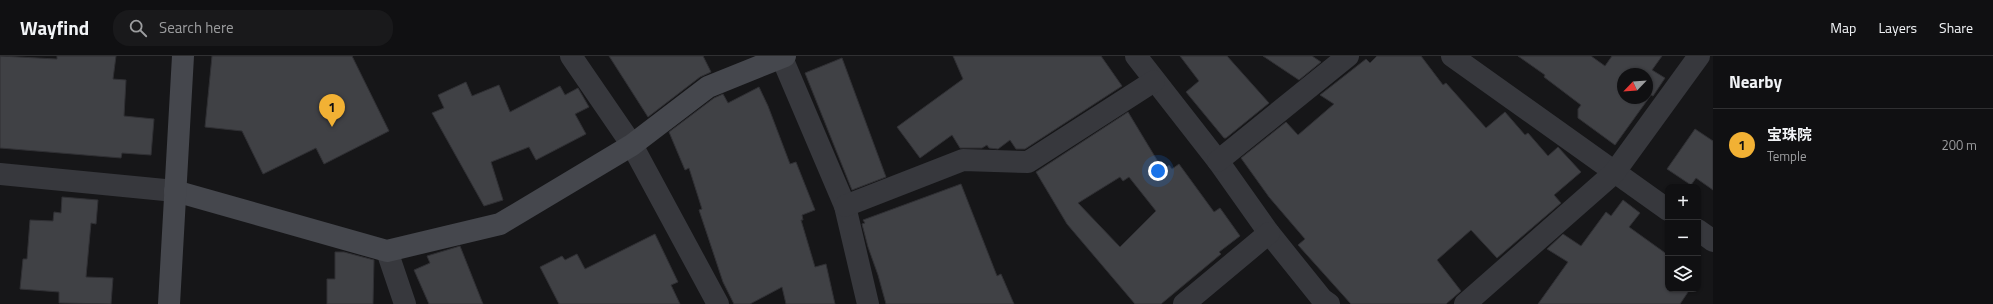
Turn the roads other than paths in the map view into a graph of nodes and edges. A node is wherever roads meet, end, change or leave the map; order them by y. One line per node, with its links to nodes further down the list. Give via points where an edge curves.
1 (183, 56): 13 (street)
2 (571, 56): 9 (street)
3 (1136, 56): 8 (street)
4 (1348, 56): 10 (street)
5 (1452, 56): 11 (street)
6 (1699, 56): 11 (street)
7 (784, 57): 9 (street, via 708,87); 14 (street)
8 (1154, 81): 10 (street); 14 (street, via 1028,162 963,160)
9 (632, 145): 19 (street, via 500,224); 22 (street)
10 (1218, 161): 17 (street)
11 (1614, 172): 15 (street); 26 (street)
12 (0, 174): 13 (street)
13 (175, 191): 19 (street); 20 (street)
14 (845, 206): 23 (street)
15 (1665, 208)
16 (1701, 232): 18 (street)
17 (1269, 233): 24 (street); 25 (street, via 1322,299)
18 (1713, 241)
19 (387, 251): 21 (street)
20 (169, 304)
21 (405, 304)
22 (718, 304)
23 (868, 304)
24 (1184, 304)
25 (1329, 304)
26 (1465, 304)

